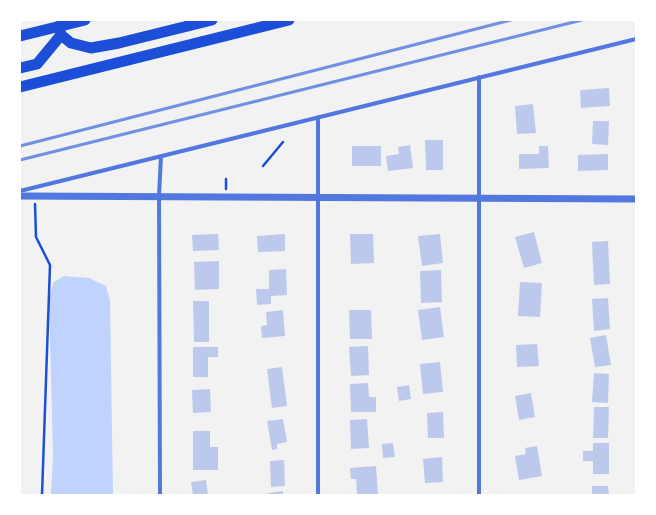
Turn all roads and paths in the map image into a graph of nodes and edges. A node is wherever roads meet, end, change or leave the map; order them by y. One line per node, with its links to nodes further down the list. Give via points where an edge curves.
1 (85, 20): 4 (highway)
2 (212, 20): 4 (highway, via 91,48 71,43)
3 (289, 20): 9 (highway)
4 (60, 31): 5 (highway); 7 (highway, via 37,64)
5 (20, 36)
6 (636, 38): 8 (street)
7 (20, 68)
8 (479, 78): 10 (street); 19 (street)
9 (20, 87)
10 (318, 117): 12 (street); 18 (street)
11 (283, 142): 13 (path)
12 (161, 156): 14 (street); 17 (street)
13 (264, 166)
14 (20, 191)
15 (20, 196): 16 (street)
16 (35, 196): 17 (street); 21 (path, via 36,237 50,265)
17 (159, 196): 18 (street); 22 (street)
18 (318, 197): 19 (street); 23 (street)
19 (479, 198): 20 (street); 24 (street)
20 (636, 199)
21 (42, 495)
22 (160, 495)
23 (318, 495)
24 (479, 495)

